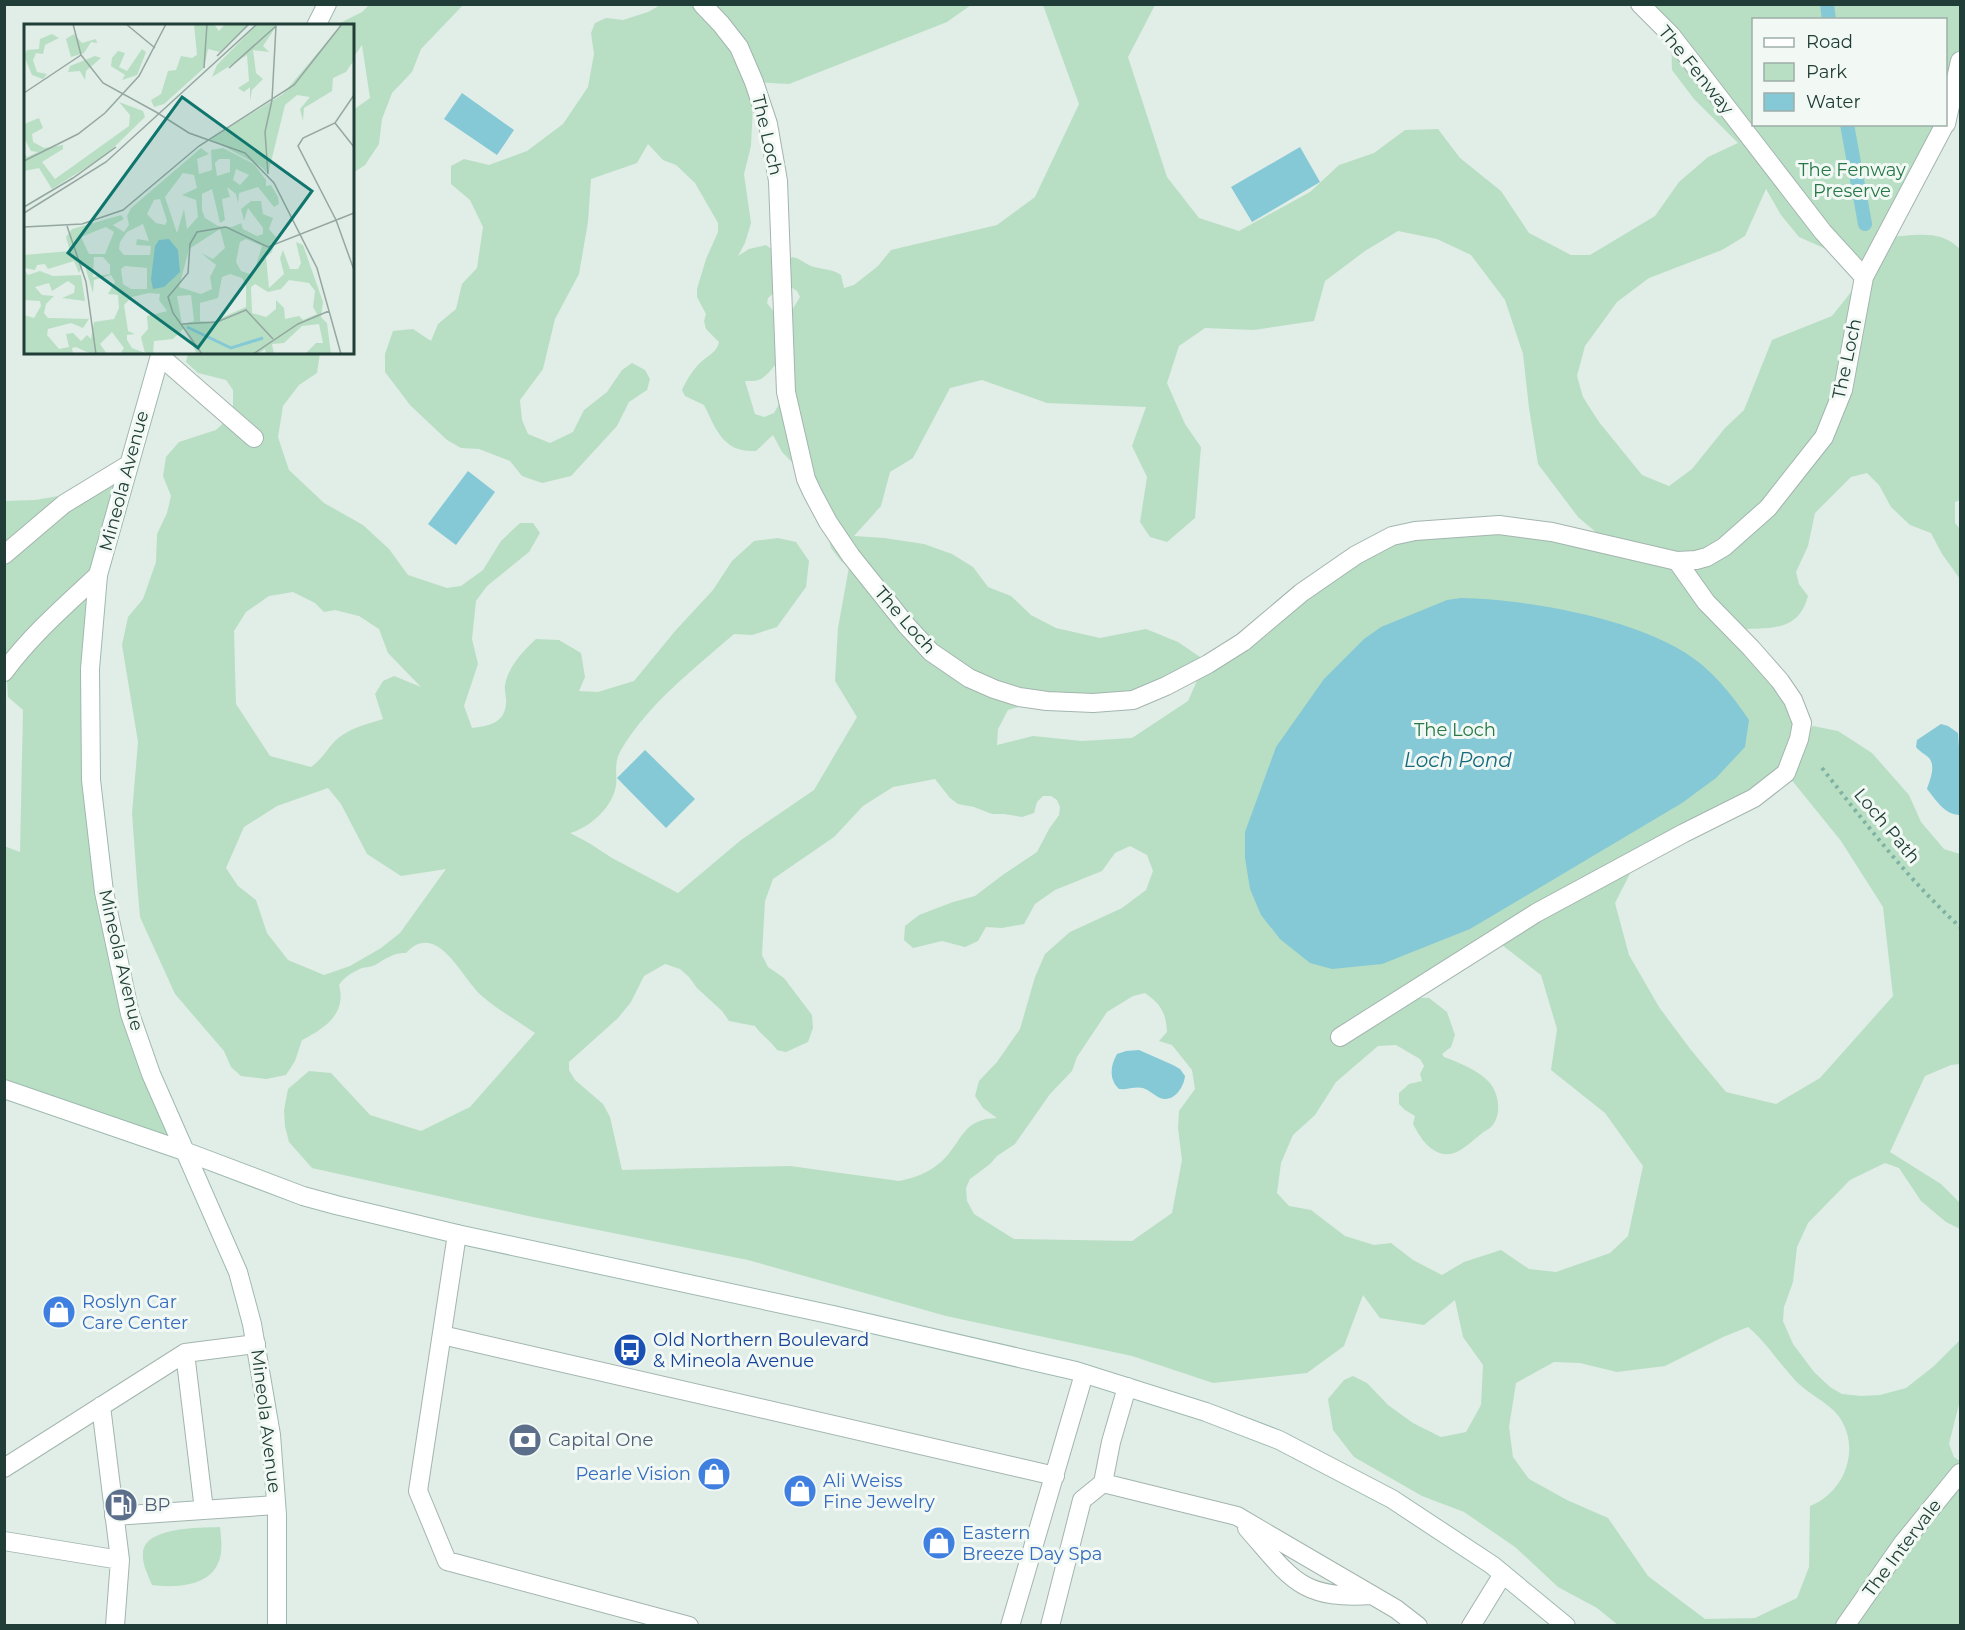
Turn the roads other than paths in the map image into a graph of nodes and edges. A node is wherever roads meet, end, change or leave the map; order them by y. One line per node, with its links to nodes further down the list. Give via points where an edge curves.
1 (327, 4): 4 (main road)
2 (702, 4): 13 (main road, The Loch, via 739,47 768,124 778,181 786,392 806,479 845,547 907,626 931,652 969,678 1019,697 1047,701 1133,700 1209,664 1243,642 1301,593 1356,555 1392,536 1415,531 1499,525 1551,532)
3 (1640, 4): 8 (main road, The Fenway, via 1671,35 1823,232)
4 (317, 24)
5 (1960, 61): 6 (main road, The Loch)
6 (1947, 116)
7 (1944, 126): 8 (main road, The Loch)
8 (1864, 277): 13 (main road, The Loch, via 1843,390 1824,437 1768,508 1724,547 1707,557)
9 (160, 354): 10 (main road); 11 (main road, Mineola Avenue)
10 (254, 438)
11 (128, 465): 12 (main road, via 64,504); 14 (main road, Mineola Avenue)
12 (4, 555)
13 (1677, 561): 16 (main road, via 1706,602 1787,690 1799,713 1799,739 1786,773 1754,798 1536,913)
14 (98, 575): 15 (main road, via 44,626); 18 (main road, Mineola Avenue, via 90,669 91,780 104,892 130,1014)
15 (4, 672)
16 (1340, 1037)
17 (4, 1089): 18 (main road)
18 (184, 1151): 19 (main road, via 303,1196); 21 (main road, Mineola Avenue, via 238,1272)
19 (457, 1234): 20 (main road); 23 (main road)
20 (442, 1335): 28 (main road); 40 (main road, via 418,1491 447,1561)
21 (256, 1344): 22 (main road); 30 (main road, Mineola Avenue, via 270,1423)
22 (185, 1353): 25 (main road); 31 (main road)
23 (1084, 1374): 24 (main road); 28 (main road)
24 (1127, 1388): 29 (main road); 36 (main road, via 1279,1440 1392,1499)
25 (101, 1406): 26 (main road); 32 (main road)
26 (4, 1468)
27 (1960, 1473): 46 (main road, The Intervale, via 1903,1543)
28 (1055, 1476): 41 (main road)
29 (1103, 1483): 33 (main road); 42 (main road, via 1082,1500)
30 (276, 1505): 31 (main road); 39 (main road, Mineola Avenue)
31 (204, 1510): 32 (main road)
32 (114, 1516): 35 (main road)
33 (1237, 1516): 37 (main road); 37 (main road, via 1296,1581 1327,1595)
34 (4, 1541): 35 (main road)
35 (120, 1560): 38 (main road)
36 (1503, 1574): 44 (main road); 45 (main road)
37 (1372, 1595): 43 (main road)
38 (115, 1626)
39 (277, 1626)
40 (688, 1626)
41 (1010, 1626)
42 (1050, 1626)
43 (1418, 1626)
44 (1471, 1626)
45 (1566, 1626)
46 (1845, 1626)

